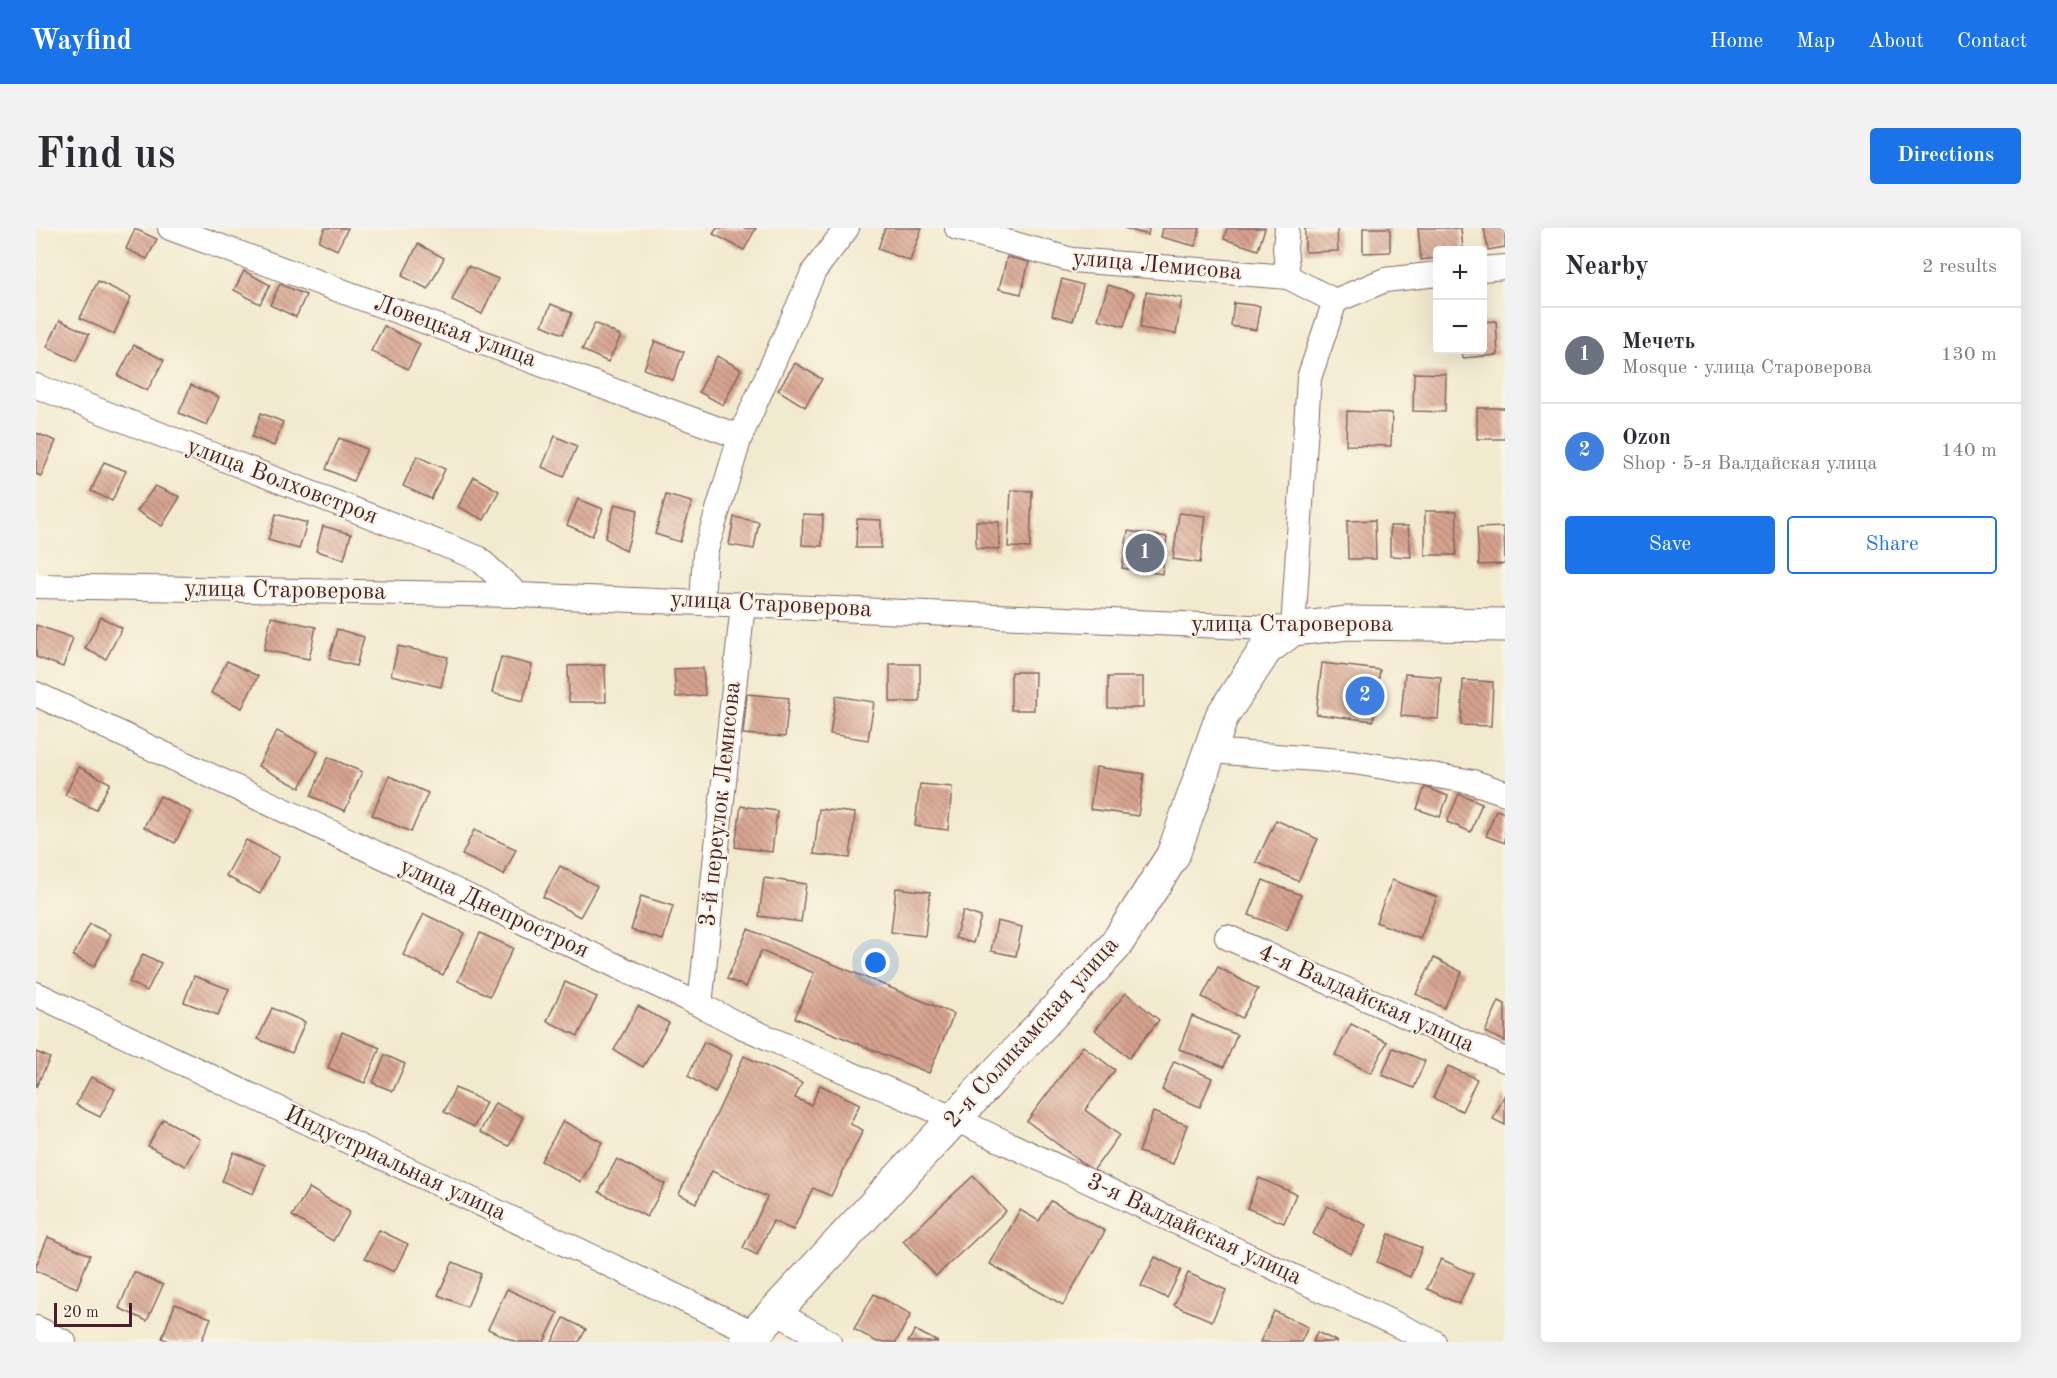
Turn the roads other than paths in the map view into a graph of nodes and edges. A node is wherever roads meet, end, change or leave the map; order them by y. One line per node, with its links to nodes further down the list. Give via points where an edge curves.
1 (170, 228): 11 (street, Ловецкая улица)
2 (847, 228): 11 (street, via 814,271)
3 (957, 228): 8 (street, улица Лемисова, via 1072,260)
4 (1287, 228): 8 (street)
5 (1505, 267): 6 (street)
6 (1487, 269)
7 (1433, 274): 9 (street, via 1385,280)
8 (1288, 277): 9 (street)
9 (1335, 301): 17 (street, via 1309,378)
10 (36, 386): 13 (street, улица Волховстроя, via 478,558)
11 (740, 437): 14 (street, via 705,553)
12 (36, 586): 13 (street, улица Староверова)
13 (518, 595): 14 (street, улица Староверова)
14 (702, 602): 15 (street, улица Староверова)
15 (743, 604): 17 (street, улица Староверова); 23 (street, 3-й переулок Лемисова)
16 (1505, 625): 17 (main road, улица Староверова, via 1348,623)
17 (1293, 629): 19 (main road, 2-я Соликамская улица, via 1266,649 1222,716)
18 (36, 694): 23 (street, улица Днепростроя)
19 (1210, 751): 20 (street, via 1354,762 1473,782); 25 (main road, 2-я Соликамская улица, via 1173,855 1115,946)
20 (1505, 793)
21 (1227, 937): 24 (street, 4-я Валдайская улица)
22 (36, 994): 27 (street, Индустриальная улица)
23 (700, 1005): 25 (street, улица Днепростроя)
24 (1505, 1060)
25 (955, 1119): 27 (main road, 2-я Соликамская улица); 30 (street, 3-я Валдайская улица)
26 (36, 1328): 28 (street)
27 (758, 1329): 29 (street, Индустриальная улица)
28 (64, 1342)
29 (829, 1342)
30 (1434, 1342)

